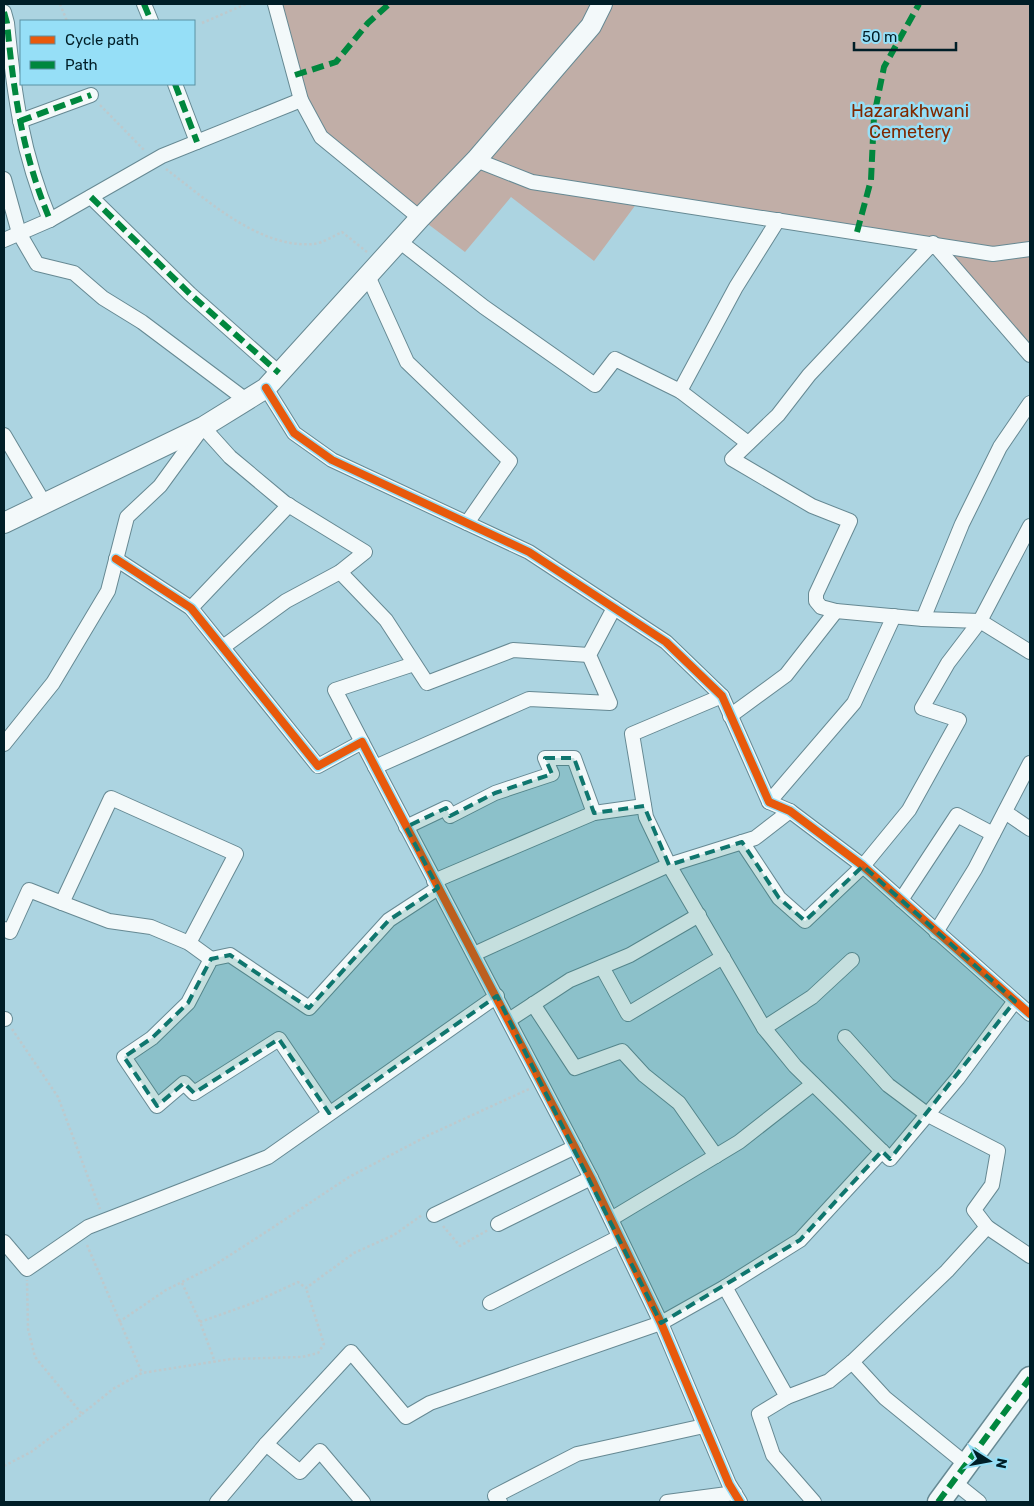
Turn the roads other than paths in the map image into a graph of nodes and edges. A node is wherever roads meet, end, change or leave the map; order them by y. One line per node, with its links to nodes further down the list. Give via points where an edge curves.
1 (144, 4): 5 (street)
2 (275, 4): 8 (street)
3 (602, 4): 11 (main road, via 591,26)
4 (4, 12): 9 (street, via 13,92)
5 (151, 20)
6 (174, 85): 10 (street)
7 (91, 95): 9 (street)
8 (301, 100): 10 (street); 14 (street, via 321,137)
9 (20, 121): 15 (street, via 35,184)
10 (197, 142): 13 (street, via 154,160)
11 (476, 160): 14 (main road); 16 (street, via 532,182)
12 (4, 179): 17 (street)
13 (91, 197): 15 (street); 24 (street, via 190,294)
14 (420, 218): 19 (main road)
15 (50, 220): 17 (street)
16 (778, 220): 20 (street); 26 (street, via 736,286)
17 (18, 233): 18 (street); 27 (street, via 37,264 74,273 103,298 142,322)
18 (4, 240)
19 (399, 241): 22 (main road); 26 (street, via 484,307 595,385 615,359)
20 (934, 243): 21 (street, via 993,254); 23 (street); 31 (street, via 809,375 778,416)
21 (1030, 249)
22 (374, 269): 24 (main road); 34 (street, via 407,362 510,461)
23 (1030, 355)
24 (280, 373): 25 (main road)
25 (266, 388): 27 (main road); 34 (street, via 294,433 332,460)
26 (680, 390): 31 (street)
27 (246, 400): 29 (main road)
28 (1030, 403): 43 (street, via 1000,447 966,515)
29 (203, 427): 32 (main road); 33 (street, via 230,456); 37 (street, via 160,486 127,517)
30 (4, 435): 32 (street)
31 (748, 443): 41 (street, via 732,459 812,506 850,521 816,594 816,601 821,606)
32 (44, 504): 35 (main road)
33 (290, 505): 38 (street, via 365,552); 39 (street)
34 (467, 523): 40 (street, via 529,552)
35 (4, 524)
36 (1030, 526): 44 (street)
37 (116, 559): 39 (street); 52 (street, via 108,591 53,683)
38 (340, 572): 45 (street, via 286,601); 48 (street, via 386,620)
39 (191, 608): 45 (street)
40 (614, 608): 47 (street); 49 (street, via 666,642)
41 (836, 611): 42 (street); 50 (street, via 786,674)
42 (894, 616): 43 (street); 55 (street, via 854,703)
43 (923, 619): 44 (street)
44 (980, 621): 46 (street); 65 (street, via 948,663 922,708 959,720 909,810)
45 (223, 647): 51 (street, via 318,766)
46 (1030, 652)
47 (589, 655): 48 (street, via 512,650 427,683); 54 (street, via 610,703 529,699)
48 (414, 664): 51 (street, via 335,690)
49 (722, 696): 50 (street); 56 (street, via 632,734)
50 (730, 716): 55 (street)
51 (362, 742): 54 (street)
52 (4, 744)
53 (1030, 763): 58 (street)
54 (375, 767): 60 (street)
55 (769, 802): 57 (street)
56 (644, 806): 59 (street); 64 (street)
57 (790, 811): 63 (street, via 755,838); 65 (street)
58 (1005, 812): 61 (street); 62 (street)
59 (594, 814): 60 (street, via 574,758 545,758 552,774 495,794 450,816 446,808); 66 (street)
60 (406, 827): 66 (street)
61 (1030, 829)
62 (993, 834): 67 (street, via 957,815); 71 (street)
63 (742, 842): 64 (street); 65 (street, via 779,898 804,921)
64 (668, 865): 69 (street); 73 (street)
65 (864, 866): 67 (street)
66 (436, 884): 73 (street); 75 (street, via 389,920 309,1008 230,955)
67 (901, 900): 71 (street)
68 (62, 903): 70 (street, via 29,890 10,932); 72 (street, via 109,921 151,927); 72 (street, via 110,798 236,854)
69 (699, 915): 74 (street); 77 (street, via 630,955)
70 (4, 929)
71 (936, 932): 79 (street)
72 (190, 943): 75 (street)
73 (474, 954): 78 (street)
74 (723, 957): 77 (street, via 628,1014); 83 (street)
75 (211, 959): 86 (street, via 188,1003 152,1038 124,1057 157,1106 184,1083 194,1093 279,1039)
76 (852, 960): 83 (street, via 812,997)
77 (602, 966): 80 (street, via 570,980)
78 (497, 996): 82 (street); 86 (street)
79 (1015, 1001): 81 (street); 87 (street)
80 (533, 1004): 82 (street); 90 (street, via 575,1068 622,1051 644,1075 679,1103)
81 (1030, 1014)
82 (509, 1020): 88 (street)
83 (764, 1028): 85 (street)
84 (845, 1037): 87 (street, via 888,1084)
85 (813, 1084): 89 (street); 90 (street)
86 (329, 1114): 97 (street, via 268,1157 105,1220 81,1232 27,1270)
87 (928, 1115): 89 (street, via 890,1159); 95 (street, via 998,1151 992,1185 974,1210)
88 (575, 1147): 91 (street); 92 (street)
89 (882, 1151): 99 (street, via 800,1240)
90 (716, 1156): 93 (street)
91 (591, 1178): 93 (street); 94 (street)
92 (434, 1215)
93 (611, 1219): 96 (street)
94 (498, 1224)
95 (987, 1227): 98 (street); 102 (street, via 948,1272)
96 (619, 1237): 100 (street); 101 (street)
97 (4, 1242)
98 (1030, 1256)
99 (725, 1287): 101 (street); 104 (street)
100 (490, 1302)
101 (661, 1323): 105 (street); 106 (street, via 430,1403 406,1417 351,1352)
102 (852, 1362): 104 (street, via 829,1381); 107 (street)
103 (1030, 1378): 107 (main road)
104 (787, 1397): 113 (street, via 759,1414 773,1455)
105 (704, 1426): 108 (street); 111 (street, via 577,1454 495,1496)
106 (266, 1444): 109 (street); 110 (street, via 300,1472 320,1451)
107 (960, 1473): 114 (main road); 115 (street)
108 (738, 1498): 112 (street)
109 (217, 1502)
110 (362, 1502)
111 (500, 1502)
112 (667, 1502)
113 (814, 1502)
114 (939, 1502)
115 (979, 1502)

